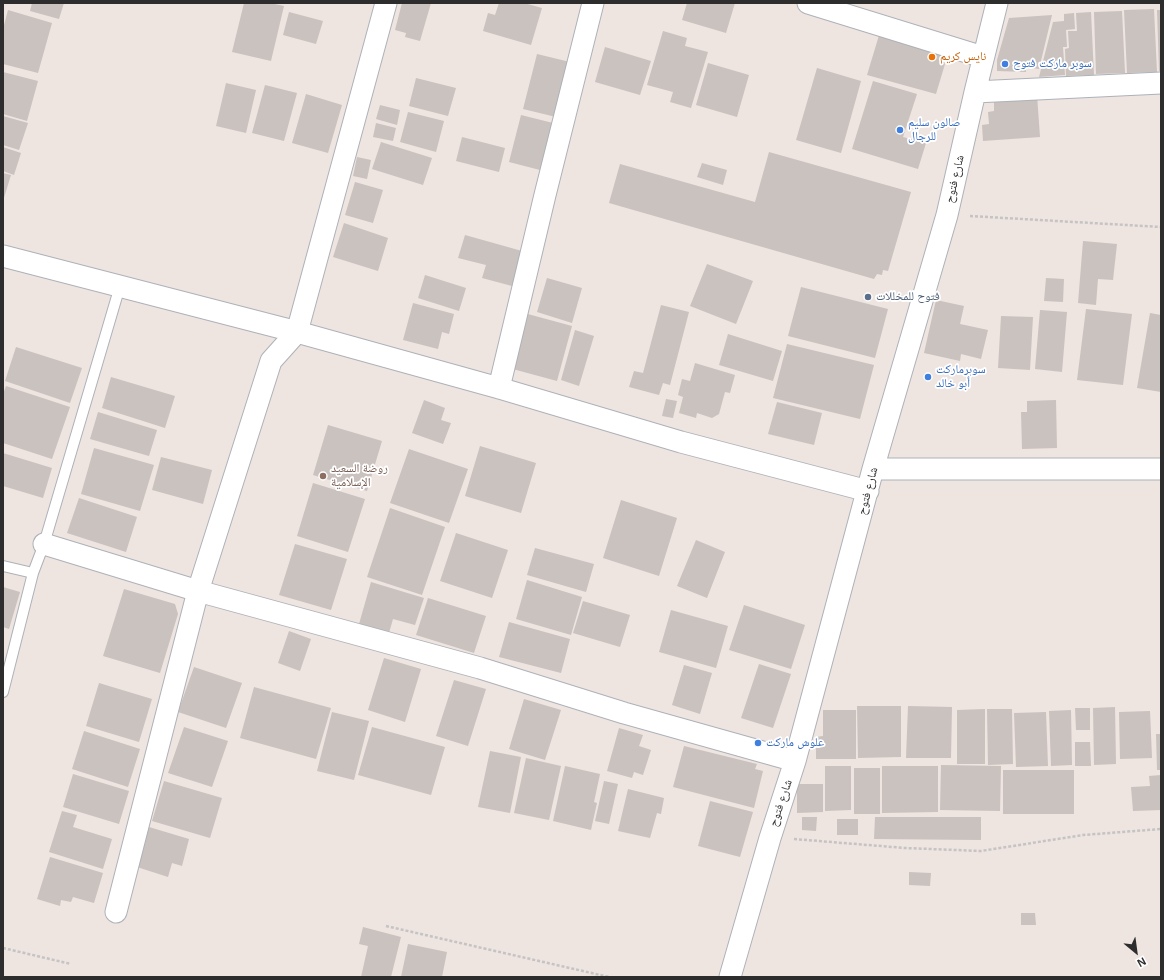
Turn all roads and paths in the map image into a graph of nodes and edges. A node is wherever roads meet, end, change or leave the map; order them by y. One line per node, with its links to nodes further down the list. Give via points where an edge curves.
1 (386, 3): 12 (street)
2 (593, 3): 13 (street)
3 (808, 3): 5 (street)
4 (997, 3): 5 (street, شارع فتوح)
5 (983, 58): 7 (street, شارع فتوح)
6 (1161, 83): 7 (street)
7 (975, 92): 8 (street, شارع فتوح)
8 (947, 215): 9 (path); 14 (street, شارع فتوح)
9 (1161, 227)
10 (3, 256): 11 (street)
11 (120, 286): 12 (street); 17 (lane)
12 (297, 332): 13 (street); 20 (street, via 271,361)
13 (499, 388): 16 (street, via 681,442)
14 (874, 469): 15 (street); 16 (street, شارع فتوح)
15 (1161, 469)
16 (868, 491): 22 (street, شارع فتوح)
17 (44, 544): 19 (lane); 20 (street)
18 (3, 566): 19 (lane)
19 (33, 573): 21 (lane)
20 (198, 591): 22 (street, via 480,668 624,713); 25 (street)
21 (3, 692)
22 (795, 761): 24 (street, شارع فتوح)
23 (1161, 829): 24 (path, via 1083,835 981,851)
24 (770, 838): 30 (street, شارع فتوح)
25 (116, 912)
26 (386, 926): 29 (path)
27 (3, 948): 28 (path)
28 (71, 964)
29 (609, 977)
30 (730, 977)

